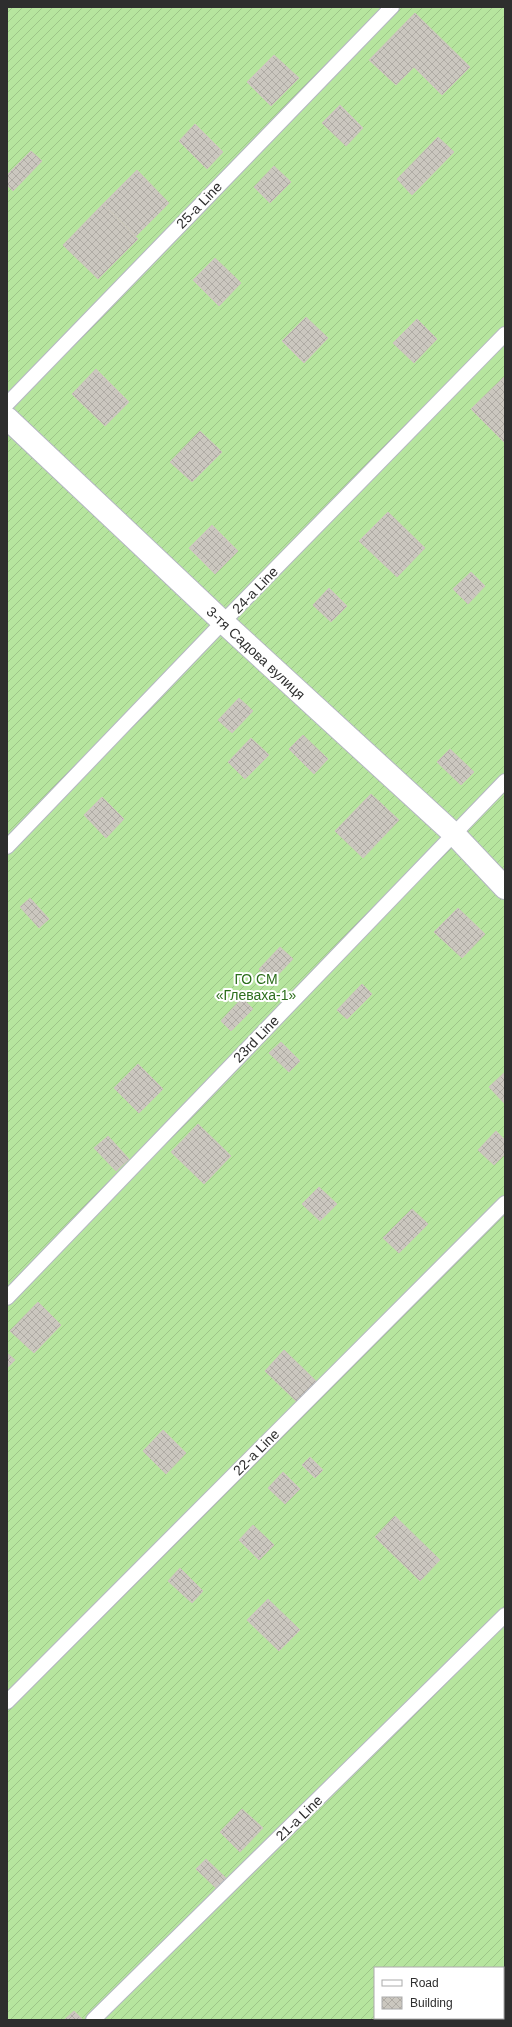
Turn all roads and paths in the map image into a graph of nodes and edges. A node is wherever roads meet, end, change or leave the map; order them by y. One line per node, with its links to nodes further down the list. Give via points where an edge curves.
1 (392, 7): 3 (lane, 25-a Line)
2 (505, 334): 5 (lane, 24-a Line)
3 (7, 404)
4 (7, 418): 5 (street, 3-тя Садова вулиця)
5 (223, 622): 7 (street, 3-тя Садова вулиця); 8 (lane, 24-a Line)
6 (505, 781): 7 (lane, 23rd Line)
7 (454, 834): 9 (street, 3-тя Садова вулиця); 11 (lane, 23rd Line)
8 (7, 847)
9 (505, 888)
10 (505, 1203): 13 (lane, 22-a Line)
11 (7, 1298)
12 (505, 1615): 14 (lane, 21-a Line)
13 (7, 1702)
14 (93, 2020)

